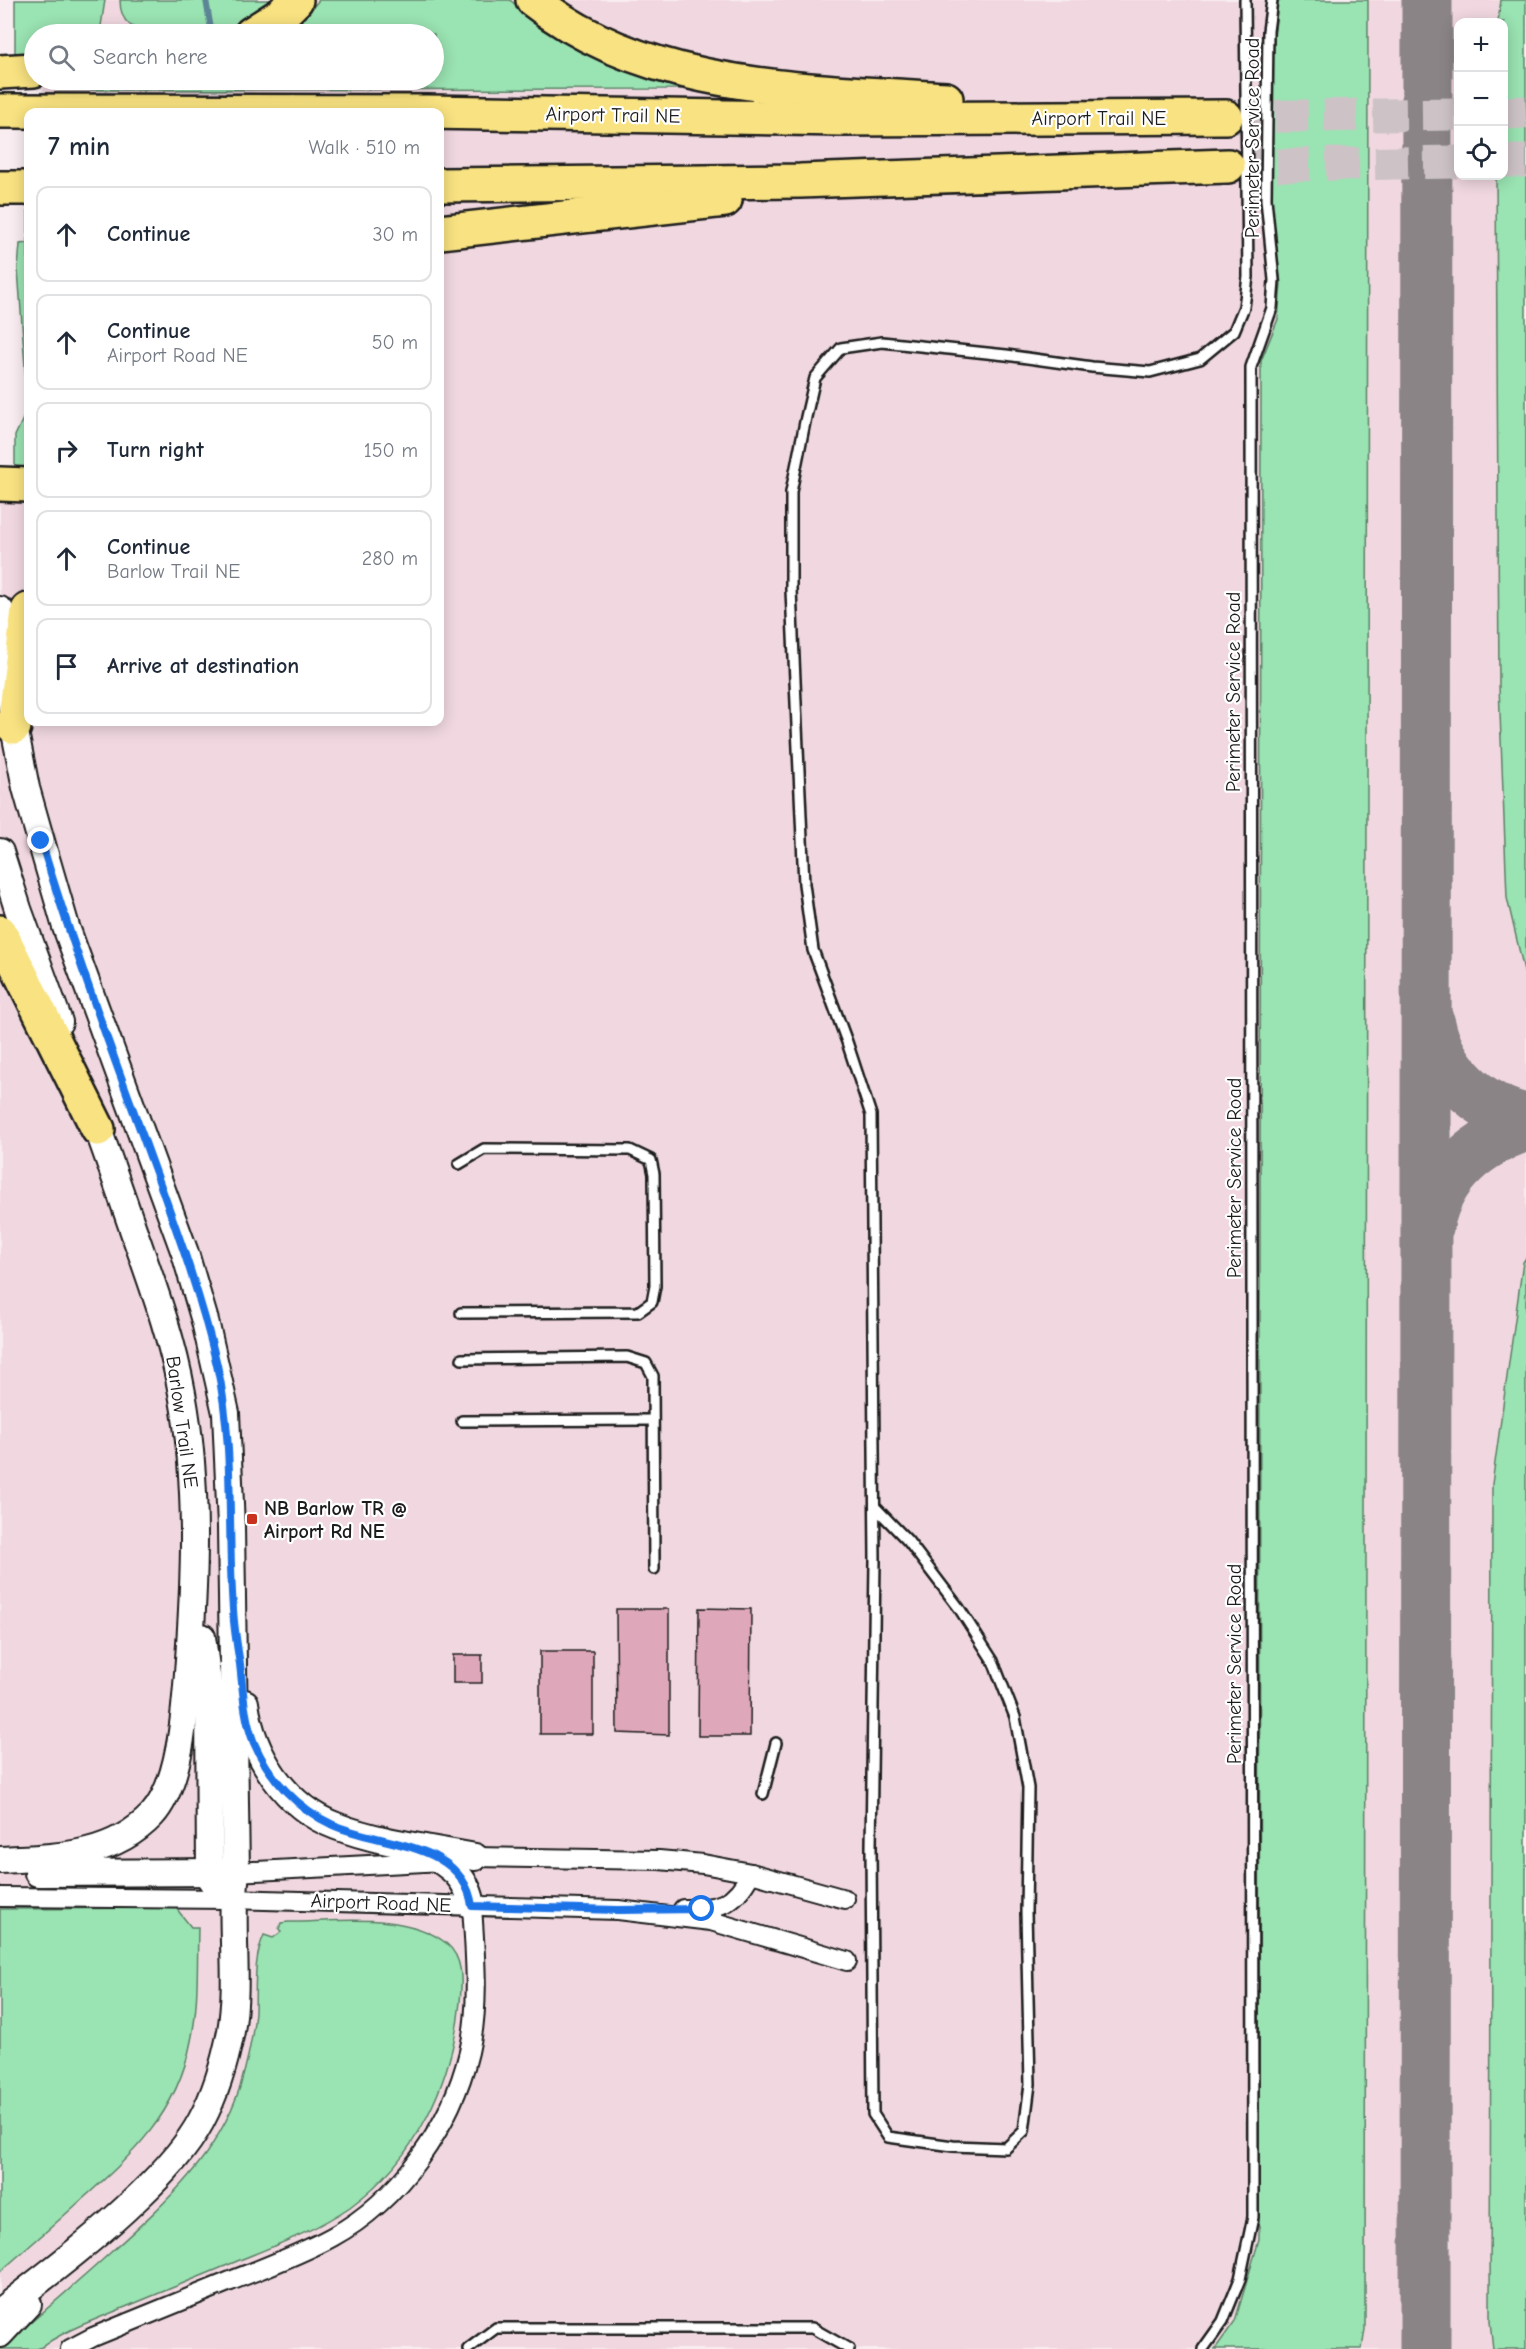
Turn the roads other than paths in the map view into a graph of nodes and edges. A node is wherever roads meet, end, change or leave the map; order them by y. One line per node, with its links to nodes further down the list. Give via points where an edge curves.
1 (296, 0): 5 (highway)
2 (533, 0): 12 (highway, via 585,35 632,56 700,75 777,86)
3 (1245, 0): 32 (lane, via 1248,277 1244,307 1234,331 1200,359 1150,372 882,342 841,348 815,378 791,492 801,828 813,950 871,1115)
4 (1272, 0): 58 (lane, Perimeter Service Road, via 1268,31 1266,199 1274,280 1272,308 1251,367 1253,2217 1240,2279 1222,2321)
5 (266, 24)
6 (24, 71): 7 (highway)
7 (0, 72)
8 (0, 111): 9 (highway, Airport Trail NE)
9 (24, 111)
10 (444, 112): 12 (highway, Airport Trail NE, via 840,119)
11 (1226, 117): 12 (highway, Airport Trail NE)
12 (1148, 118)
13 (1228, 166): 14 (highway)
14 (800, 180): 15 (highway); 18 (highway, via 775,195)
15 (444, 185)
16 (0, 188): 17 (highway)
17 (24, 188)
18 (444, 232)
19 (0, 484): 20 (highway)
20 (24, 484)
21 (0, 610): 23 (main road, Barlow Trail NE)
22 (24, 643): 23 (highway)
23 (14, 727): 35 (main road, Barlow Trail NE, via 26,788 66,927 185,1253 217,1365 226,1413)
24 (0, 852): 26 (main road, Barlow Trail NE)
25 (0, 932): 26 (highway)
26 (98, 1129): 34 (main road, Barlow Trail NE, via 166,1323 182,1392 191,1473)
27 (459, 1164): 28 (lane, via 484,1149 630,1150 651,1160 654,1174 652,1302 638,1312)
28 (461, 1313)
29 (462, 1359): 31 (lane, via 627,1357 646,1363 653,1376)
30 (462, 1420): 31 (lane)
31 (654, 1420): 33 (lane)
32 (875, 1507): 32 (lane, via 873,2114 888,2137 1006,2148 1024,2131 1030,2084 1028,1788 1015,1717 993,1661 959,1608 908,1541)
33 (654, 1569)
34 (195, 1584): 40 (main road, Barlow Trail NE, via 182,1729 171,1778 159,1806 139,1827 108,1846 75,1855); 43 (main road, via 209,1691)
35 (233, 1611): 38 (main road, via 248,1723 272,1774 299,1804 334,1826); 44 (main road, Barlow Trail NE)
36 (776, 1743): 37 (lane)
37 (763, 1794)
38 (385, 1839): 39 (main road); 41 (main road)
39 (475, 1857): 41 (street); 45 (street, via 659,1860)
40 (0, 1860)
41 (443, 1861): 44 (street); 49 (main road, via 467,1886)
42 (0, 1872): 43 (main road)
43 (209, 1872): 44 (main road); 47 (main road, via 215,1887)
44 (236, 1872): 47 (main road)
45 (751, 1873): 48 (street); 50 (street, via 735,1897 719,1906)
46 (0, 1897): 47 (street, Airport Road NE)
47 (232, 1899): 49 (street, Airport Road NE); 52 (main road, via 234,2005 224,2061 201,2123 159,2176)
48 (845, 1899)
49 (472, 1906): 50 (street, Airport Road NE); 55 (street, via 475,1996 470,2051 448,2112 434,2137 397,2184 334,2236)
50 (618, 1910): 51 (street, Airport Road NE, via 711,1921)
51 (847, 1961)
52 (71, 2257): 53 (main road); 54 (main road)
53 (0, 2311)
54 (0, 2334)
55 (70, 2349)
56 (468, 2349): 57 (lane, via 496,2328 812,2328)
57 (849, 2349)
58 (1203, 2349)

